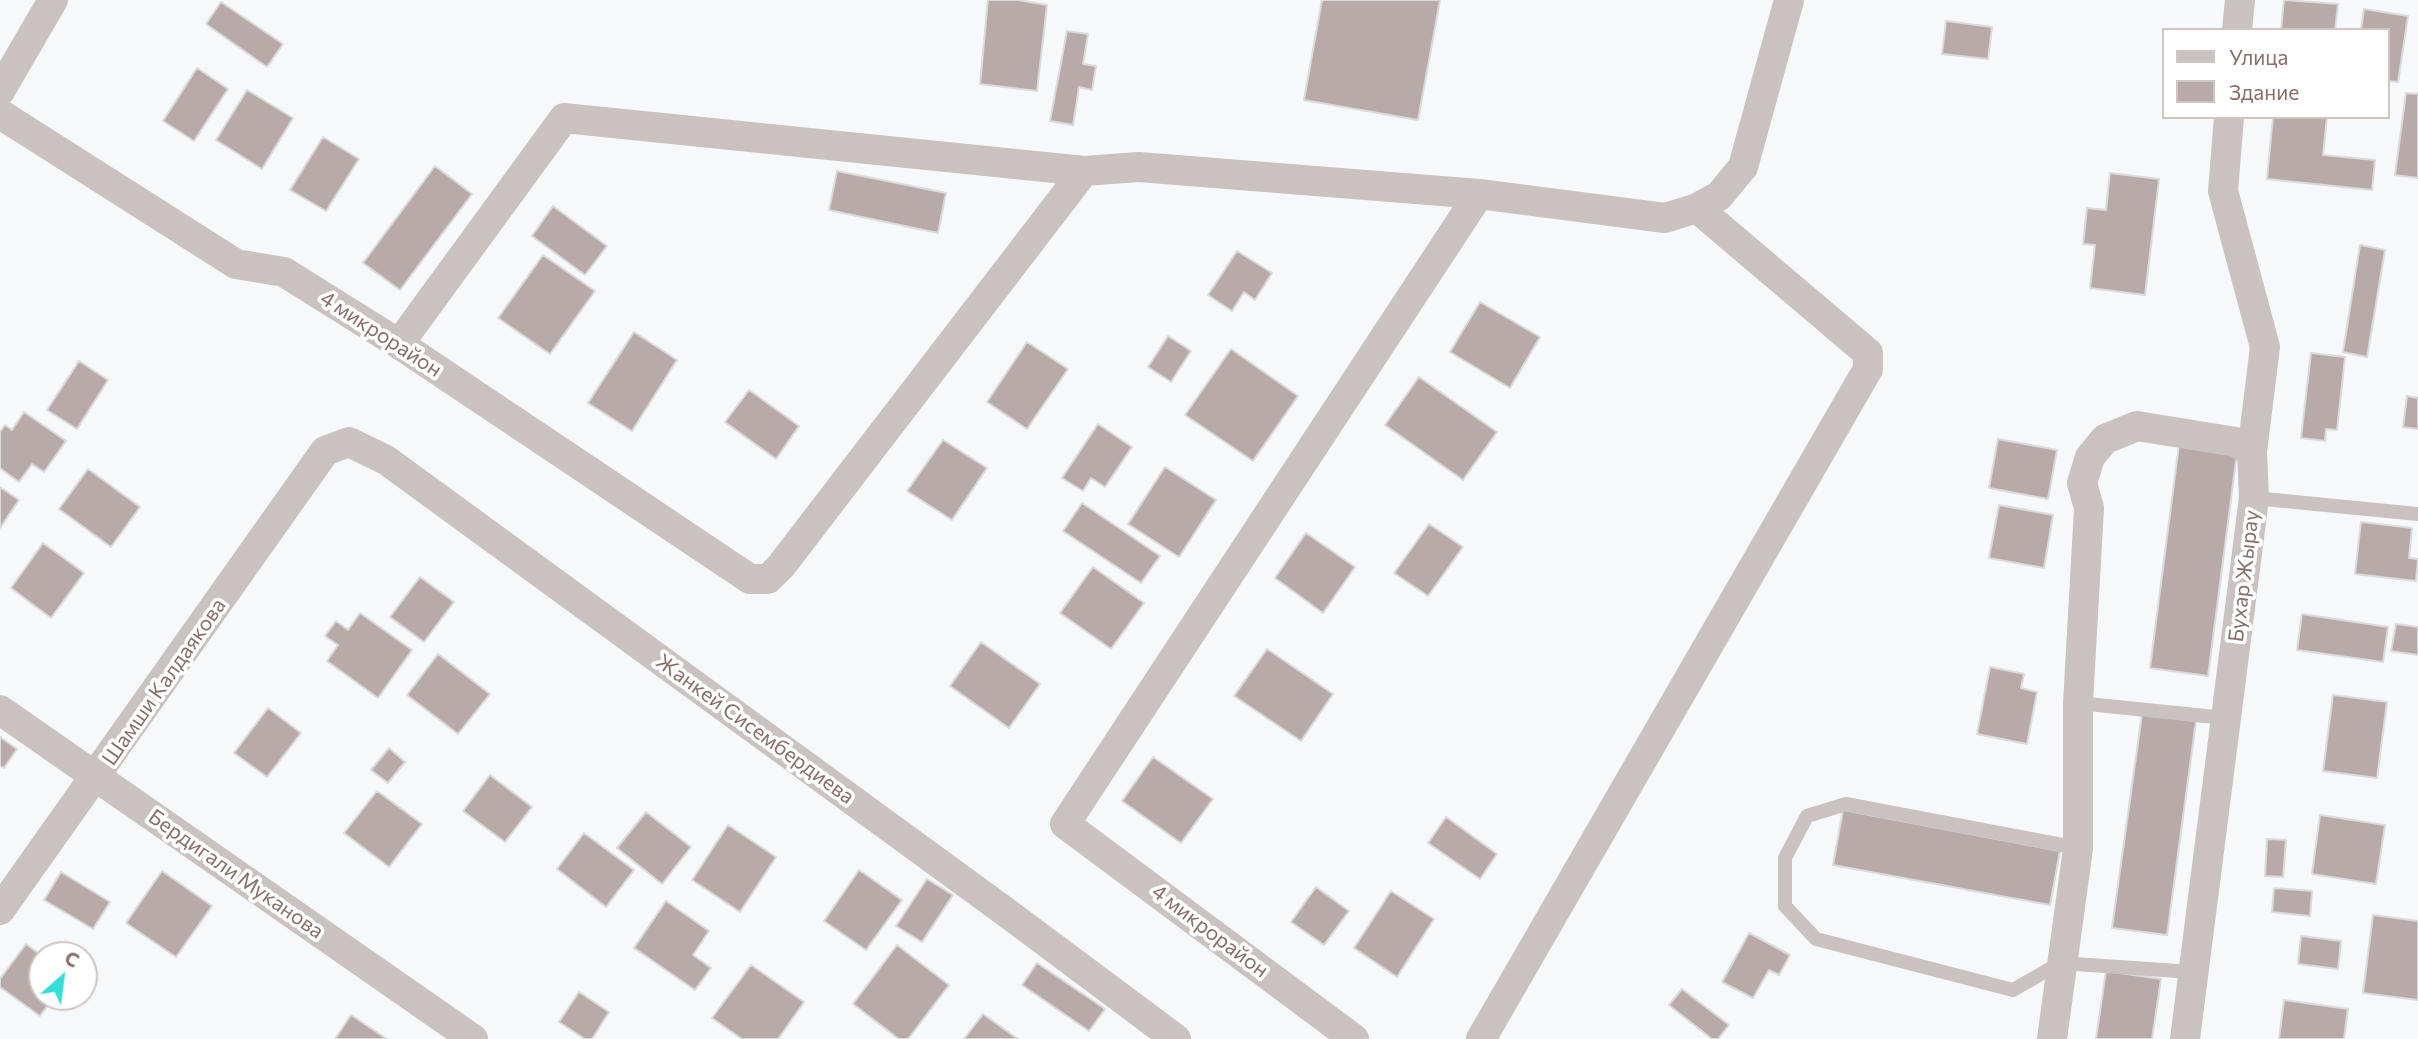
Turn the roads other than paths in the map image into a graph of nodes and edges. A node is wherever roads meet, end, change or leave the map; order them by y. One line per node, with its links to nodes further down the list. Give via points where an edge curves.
1 (53, 0): 5 (street)
2 (1789, 0): 10 (street, via 1743,167 1720,196)
3 (2240, 0): 4 (street)
4 (2237, 28)
5 (0, 91)
6 (0, 114): 11 (street, 4 микрорайон, via 236,264 284,272)
7 (2230, 119): 13 (street, Бухар Жырау, via 2223,191 2265,347)
8 (1084, 171): 9 (street, via 1139,167); 11 (street, via 564,118); 11 (street, 4 микрорайон, via 768,579 750,579)
9 (1479, 194): 10 (street, via 1665,218); 26 (street, 4 микрорайон, via 1065,824)
10 (1697, 208): 27 (street, via 1868,353 1868,369)
11 (399, 344)
12 (325, 452): 19 (street, Шамши Калдаякова); 24 (street, Жанкей Сисембердиева, via 349,442 386,460 1003,909)
13 (2252, 452): 14 (street, Бухар Жырау); 16 (street, via 2236,442 2137,426 2105,439 2090,457 2082,483 2089,508)
14 (2254, 498): 15 (lane); 18 (street, Бухар Жырау)
15 (2418, 514)
16 (2078, 703): 18 (lane); 20 (street)
17 (0, 710): 19 (street, Бердигали Муканова)
18 (2225, 718): 23 (street, Бухар Жырау)
19 (97, 777): 21 (street, Шамши Калдаякова); 25 (street, Бердигали Муканова)
20 (2078, 848): 22 (street); 22 (lane, via 1846,804 1807,816 1785,858 1785,906 1816,939 2013,990)
21 (0, 911)
22 (2060, 963): 23 (lane); 28 (street)
23 (2192, 972): 29 (street, Бухар Жырау)
24 (1160, 1034)
25 (473, 1039)
26 (1354, 1039)
27 (1481, 1039)
28 (2052, 1039)
29 (2185, 1039)

